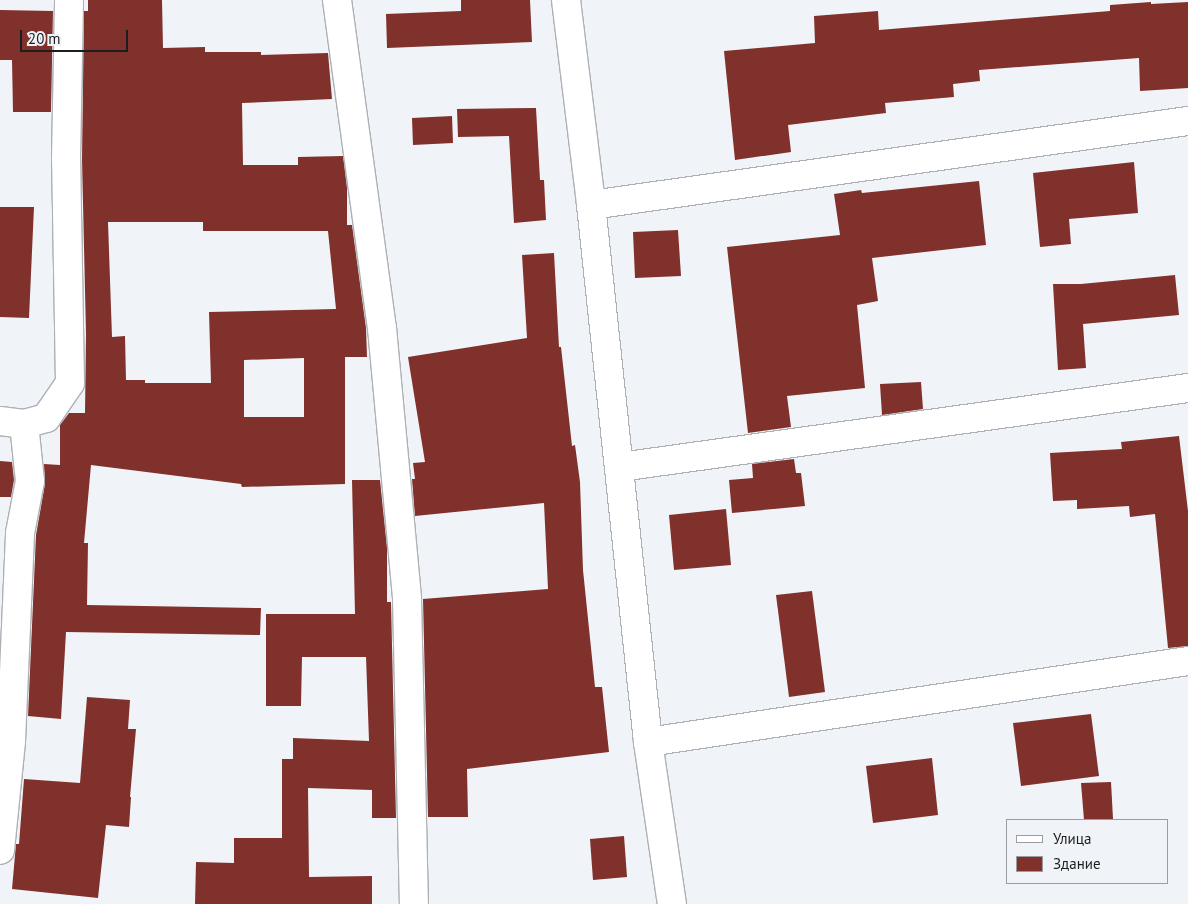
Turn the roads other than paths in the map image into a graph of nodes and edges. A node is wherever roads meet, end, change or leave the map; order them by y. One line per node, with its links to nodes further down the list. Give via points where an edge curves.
1 (69, 0): 7 (street, via 66,159 70,383 46,418)
2 (337, 0): 12 (street, via 382,328 407,599)
3 (566, 0): 5 (street)
4 (1188, 121): 5 (street)
5 (591, 205): 8 (street)
6 (1188, 388): 8 (street)
7 (12, 422): 11 (street, via 30,481 20,533 11,741)
8 (620, 467): 10 (street)
9 (1188, 661): 10 (street)
10 (648, 742): 13 (street)
11 (0, 850)
12 (414, 904)
13 (672, 904)

